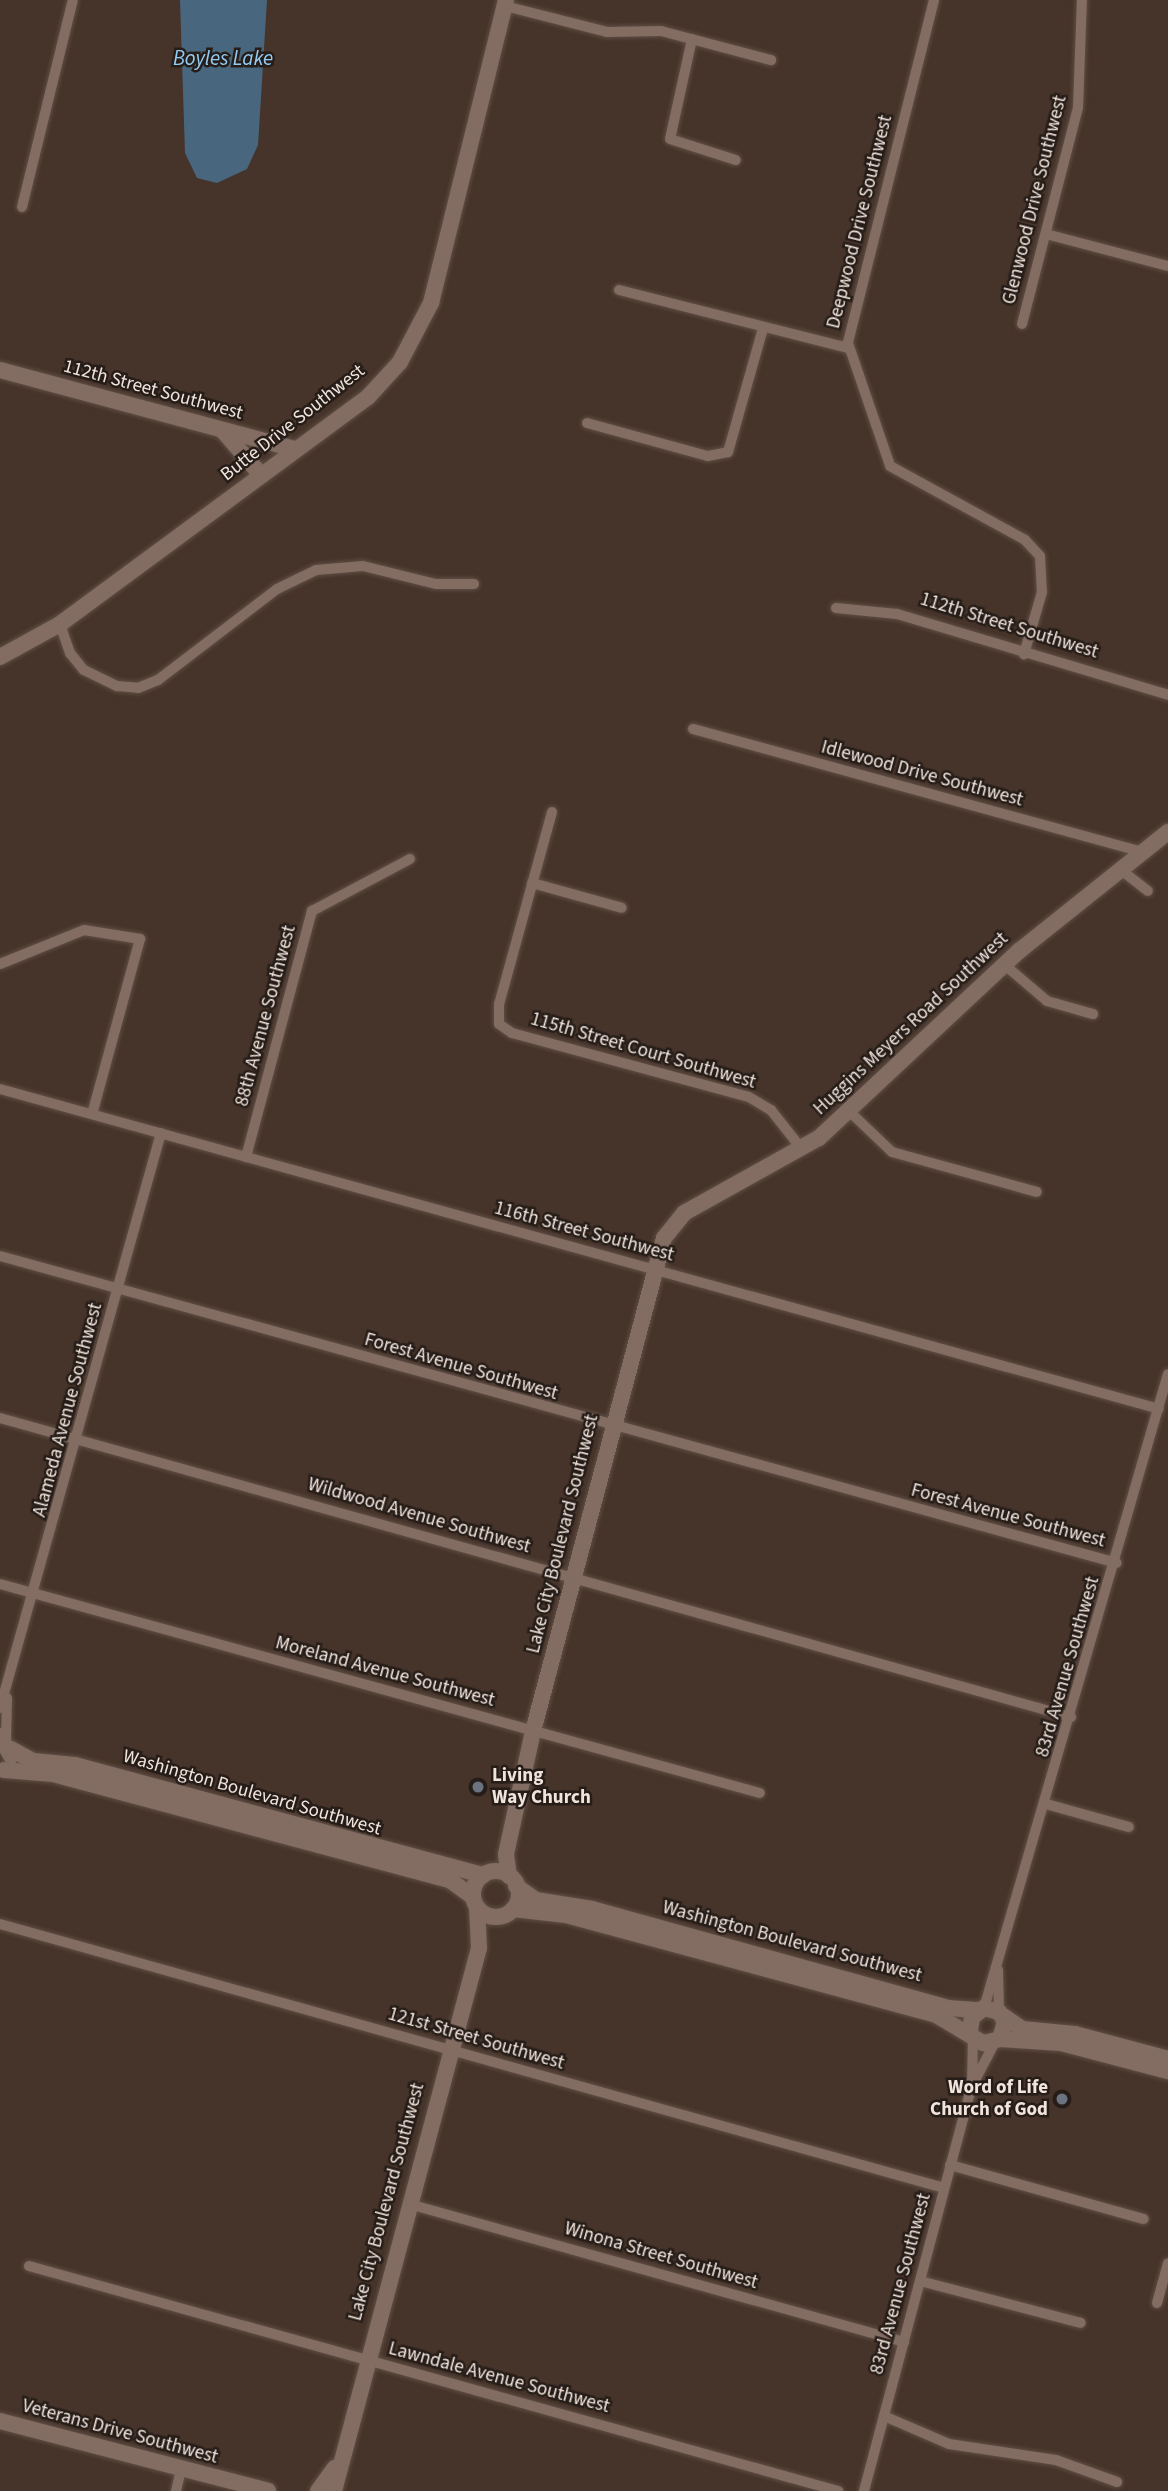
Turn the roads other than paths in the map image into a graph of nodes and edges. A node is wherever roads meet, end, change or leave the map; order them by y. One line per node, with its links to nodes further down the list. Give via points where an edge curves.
1 (73, 0): 8 (street)
2 (934, 0): 14 (street, Deepwood Drive Southwest)
3 (1082, 0): 9 (street, Glenwood Drive Southwest, via 1080,93)
4 (505, 3): 5 (street, via 607,32 652,30); 18 (street, Butte Drive Southwest, via 424,323 368,397)
5 (692, 39): 6 (street); 7 (street, via 669,135 677,144)
6 (771, 60)
7 (736, 160)
8 (22, 207)
9 (1046, 234): 10 (street); 12 (street, Glenwood Drive Southwest)
10 (1168, 265)
11 (620, 290): 13 (street)
12 (1022, 324)
13 (763, 328): 14 (street); 16 (street, via 734,440 724,454 708,456)
14 (849, 348): 23 (street, Deepwood Drive Southwest, via 890,466 1025,540 1040,556 1042,592)
15 (0, 370): 17 (street, 112th Street Southwest)
16 (587, 423)
17 (223, 430): 18 (street, 112th Street Southwest); 19 (street)
18 (295, 449): 19 (street, Butte Drive Southwest)
19 (261, 475): 22 (street, Butte Drive Southwest)
20 (474, 584): 22 (street, via 436,584 363,566 316,570 284,584 158,680 138,688 117,686 84,670 65,643)
21 (836, 608): 23 (street, 112th Street Southwest, via 897,614)
22 (61, 624): 24 (street, Butte Drive Southwest)
23 (1024, 654): 25 (street, 112th Street Southwest)
24 (0, 657)
25 (1168, 695)
26 (693, 729): 29 (street, Idlewood Drive Southwest)
27 (552, 812): 32 (street)
28 (1168, 832): 29 (street, Huggins Meyers Road Southwest)
29 (1142, 852): 31 (street, Huggins Meyers Road Southwest)
30 (410, 859): 43 (street, 88th Avenue Southwest, via 312,911)
31 (1122, 871): 33 (street); 36 (street, Huggins Meyers Road Southwest)
32 (532, 883): 34 (street); 42 (street, 115th Street Court Southwest, via 499,1004 499,1024 512,1033 749,1097 771,1110)
33 (1148, 891)
34 (622, 908)
35 (0, 964): 40 (street, via 84,930 140,939)
36 (1006, 966): 37 (street, via 1047,1001); 39 (street, Huggins Meyers Road Southwest)
37 (1093, 1014)
38 (0, 1089): 40 (street, 116th Street Southwest)
39 (850, 1112): 42 (street, Huggins Meyers Road Southwest); 44 (street, via 892,1152)
40 (92, 1114): 41 (street, 116th Street Southwest)
41 (161, 1133): 43 (street, 116th Street Southwest); 48 (street, Alameda Avenue Southwest)
42 (801, 1148): 45 (street, Huggins Meyers Road Southwest, via 716,1193)
43 (246, 1157): 47 (street, 116th Street Southwest)
44 (1037, 1192)
45 (671, 1227): 47 (street, Lake City Boulevard Southwest)
46 (0, 1256): 48 (street, Forest Avenue Southwest)
47 (653, 1269): 50 (street, 116th Street Southwest); 52 (street, Lake City Boulevard Southwest)
48 (119, 1288): 52 (street, Forest Avenue Southwest); 53 (street, Alameda Avenue Southwest)
49 (1168, 1374): 50 (street, 83rd Avenue Southwest)
50 (1159, 1409): 54 (street, 83rd Avenue Southwest)
51 (0, 1418): 53 (street, Wildwood Avenue Southwest)
52 (611, 1428): 54 (street, Forest Avenue Southwest); 55 (street, Lake City Boulevard Southwest)
53 (78, 1439): 55 (street, Wildwood Avenue Southwest); 57 (street, Alameda Avenue Southwest)
54 (1117, 1563): 60 (street, 83rd Avenue Southwest)
55 (573, 1578): 60 (street, Wildwood Avenue Southwest); 61 (street, Lake City Boulevard Southwest)
56 (0, 1584): 57 (street, Moreland Avenue Southwest)
57 (36, 1594): 58 (street, Alameda Avenue Southwest); 61 (street, Moreland Avenue Southwest)
58 (7, 1695): 59 (street, Alameda Avenue Southwest); 62 (street, Alameda Avenue Southwest)
59 (0, 1707)
60 (1071, 1717): 65 (street, 83rd Avenue Southwest)
61 (533, 1731): 64 (street, Moreland Avenue Southwest); 67 (street, Lake City Boulevard Southwest)
62 (6, 1742): 63 (street); 68 (street, Washington Boulevard Southwest, via 33,1761 75,1765)
63 (2, 1771): 70 (street, Washington Boulevard Southwest, via 53,1774 451,1881)
64 (760, 1793)
65 (1046, 1804): 66 (street); 74 (street, 83rd Avenue Southwest, via 998,1969)
66 (1129, 1827)
67 (506, 1854): 68 (street); 69 (street, Lake City Boulevard Southwest)
68 (485, 1874): 69 (street, Washington Boulevard Southwest); 70 (street)
69 (513, 1881): 71 (street, Lake City Boulevard Southwest); 74 (street, Washington Boulevard Southwest, via 536,1900 592,1909 948,2008)
70 (475, 1902): 71 (street, Washington Boulevard Southwest, via 493,1917); 73 (street, Lake City Boulevard Southwest)
71 (510, 1912): 73 (street, Lake City Boulevard Southwest); 75 (street, Washington Boulevard Southwest, via 579,1919 944,2017)
72 (0, 1924): 77 (street, 121st Street Southwest)
73 (479, 1948): 77 (street, Lake City Boulevard Southwest)
74 (991, 2012): 75 (street); 76 (street); 78 (street, Washington Boulevard Southwest, via 1022,2029 1074,2034)
75 (972, 2034): 76 (street, Washington Boulevard Southwest); 80 (street, 83rd Avenue Southwest)
76 (998, 2041): 79 (street, via 1061,2043); 80 (street, 83rd Avenue Southwest)
77 (450, 2050): 82 (street, 121st Street Southwest); 83 (street, Lake City Boulevard Southwest)
78 (1168, 2059)
79 (1168, 2071)
80 (971, 2086): 81 (street, 83rd Avenue Southwest)
81 (950, 2165): 82 (street, 83rd Avenue Southwest); 84 (street)
82 (944, 2188): 87 (street, 83rd Avenue Southwest)
83 (409, 2204): 90 (street, Winona Street Southwest); 91 (street, Lake City Boulevard Southwest)
84 (1143, 2220)
85 (1168, 2263): 88 (street)
86 (29, 2266): 91 (street, Lawndale Avenue Southwest)
87 (920, 2281): 89 (street); 90 (street, 83rd Avenue Southwest)
88 (1157, 2303)
89 (1081, 2323)
90 (904, 2343): 92 (street, 83rd Avenue Southwest)
91 (367, 2359): 94 (street, Lake City Boulevard Southwest); 102 (street, Lawndale Avenue Southwest)
92 (884, 2416): 96 (street, via 950,2444 1056,2460); 103 (street, 83rd Avenue Southwest)
93 (0, 2421): 95 (street, Veterans Drive Southwest)
94 (337, 2467): 100 (street, Lake City Boulevard Southwest); 101 (street, Lake City Boulevard Southwest)
95 (181, 2470): 97 (street, Veterans Drive Southwest); 98 (street)
96 (1117, 2482)
97 (235, 2487): 99 (street, Veterans Drive Southwest)
98 (176, 2491)
99 (268, 2491)
100 (318, 2491)
101 (334, 2491)
102 (838, 2491)
103 (864, 2491)

